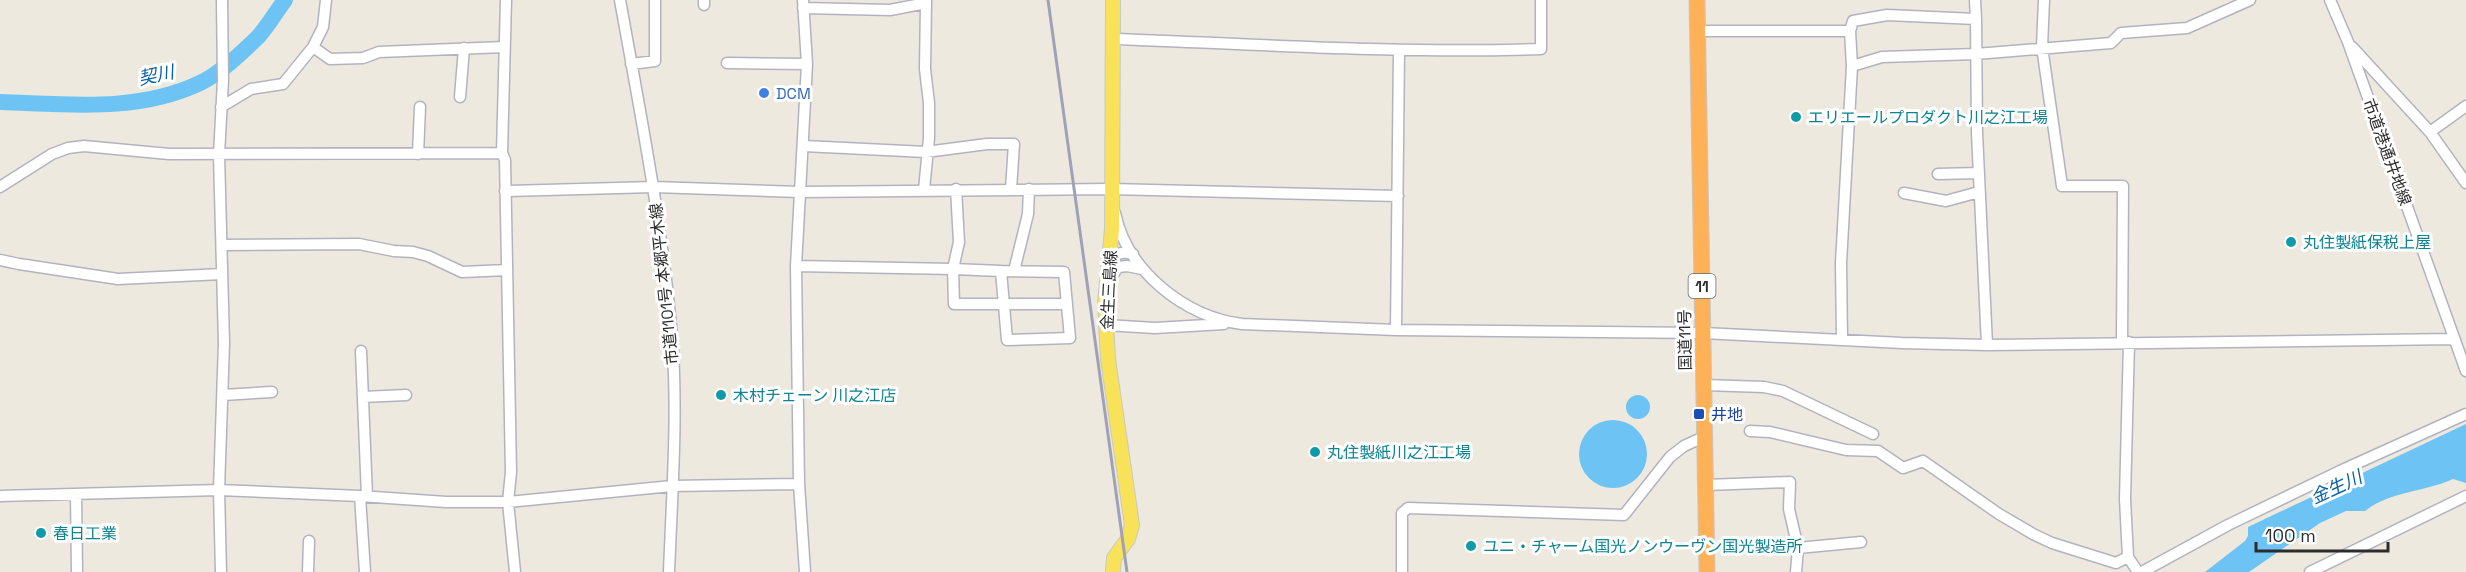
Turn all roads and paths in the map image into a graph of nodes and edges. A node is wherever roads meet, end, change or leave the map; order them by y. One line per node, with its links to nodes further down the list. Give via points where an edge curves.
1 (222, 0): 32 (street)
2 (326, 0): 20 (street, via 323,27)
3 (506, 0): 21 (street)
4 (620, 0): 27 (street, 市道1101号 本郷平木線)
5 (655, 0): 27 (street, via 655,61)
6 (1113, 0): 18 (main road, 金生三島線)
7 (1541, 0): 24 (street, via 1541,49)
8 (1697, 0): 17 (highway, 国道11号 / 11)
9 (1975, 0): 15 (street)
10 (2044, 0): 22 (street)
11 (2250, 0): 22 (street, via 2177,30 2121,33 2110,43)
12 (2330, 0): 19 (street, 市道港通井地線)
13 (926, 1): 14 (street, via 890,10); 36 (street)
14 (803, 4): 28 (street)
15 (1976, 19): 16 (street, via 1873,16 1853,21); 25 (street)
16 (1850, 30): 17 (street); 29 (street)
17 (1698, 31): 72 (highway, 国道11号 / 11)
18 (1114, 39): 24 (street); 52 (main road, 金生三島線)
19 (2348, 42): 34 (street); 74 (street, 市道港通井地線)
20 (313, 47): 23 (street, via 330,59); 32 (street, via 283,84 251,89)
21 (504, 47): 23 (street); 37 (street)
22 (2042, 47): 25 (street); 75 (street, via 2061,186 2123,186)
23 (464, 48): 30 (street)
24 (1399, 50): 54 (street)
25 (1976, 54): 29 (street, via 1882,57); 40 (street)
26 (727, 63): 28 (street)
27 (631, 64): 44 (street, 市道1101号 本郷平木線)
28 (807, 64): 35 (street)
29 (1852, 66): 73 (street, via 1841,263)
30 (460, 97)
31 (2466, 106): 34 (street)
32 (221, 107): 39 (street)
33 (420, 107): 38 (street)
34 (2430, 132): 43 (street)
35 (804, 146): 36 (street); 50 (street)
36 (926, 152): 46 (street, via 1014,144); 48 (street)
37 (502, 153): 38 (street); 49 (street, via 506,160)
38 (418, 154): 39 (street)
39 (219, 155): 42 (street, via 68,148); 55 (street)
40 (1978, 173): 41 (street); 51 (street)
41 (1938, 174)
42 (2, 183)
43 (2466, 183)
44 (654, 187): 49 (street); 50 (street); 90 (street, 市道1101号 本郷平木線, via 672,337)
45 (956, 189): 46 (street); 48 (street); 60 (street, via 959,242)
46 (1011, 189): 47 (street)
47 (1029, 189): 52 (street); 64 (street, via 1028,214)
48 (924, 190): 50 (street)
49 (506, 191): 62 (street)
50 (799, 192): 59 (street)
51 (1979, 192): 53 (street, via 1946,201); 76 (street)
52 (1111, 193): 54 (street); 56 (street, via 1116,222); 58 (main road, 金生三島線)
53 (1904, 193)
54 (1398, 196): 71 (street)
55 (222, 244): 62 (street, via 349,243 413,252 462,272); 65 (street)
56 (1132, 254): 58 (street, via 1117,253); 61 (street)
57 (0, 260): 65 (street, via 118,279)
58 (1110, 260): 66 (main road, 金生三島線)
59 (796, 266): 60 (street); 88 (street)
60 (953, 269): 63 (street); 67 (street, via 954,304)
61 (1142, 269): 66 (street, via 1118,267); 69 (street, via 1185,304 1211,317)
62 (507, 270): 96 (street, via 511,472)
63 (1000, 271): 64 (street); 67 (street)
64 (1014, 271): 68 (street, via 1064,272)
65 (222, 274): 81 (street)
66 (1106, 287): 70 (main road, 金生三島線)
67 (1004, 304): 68 (street); 68 (street, via 1007,340 1070,338)
68 (1067, 304)
69 (1242, 324): 70 (street, via 1155,328); 71 (street)
70 (1106, 325): 108 (main road, 金生三島線, via 1132,525 1128,539 1114,558)
71 (1396, 330): 72 (street)
72 (1703, 333): 73 (street); 79 (highway, 国道11号 / 11)
73 (1842, 339): 76 (street)
74 (2454, 339): 75 (street); 78 (street, 市道港通井地線)
75 (2125, 342): 76 (street); 100 (street)
76 (1987, 345)
77 (361, 351): 83 (street)
78 (2466, 371)
79 (1704, 385): 86 (street, via 1783,391); 87 (highway, 国道11号 / 11)
80 (272, 392): 81 (street)
81 (223, 394): 91 (street)
82 (406, 395): 83 (street)
83 (363, 397): 94 (street)
84 (2466, 414): 113 (street, via 2228,525)
85 (1749, 431): 100 (street, via 1770,432 1846,450 1878,451 1903,468 1923,461 1999,514 2052,543 2116,563)
86 (1873, 434)
87 (1706, 436): 89 (highway, 国道11号 / 11); 109 (street, via 1670,457 1624,514 1408,508 1402,513)
88 (799, 483): 90 (street); 107 (street)
89 (1706, 485): 99 (street, via 1790,482 1789,509); 110 (highway, 国道11号 / 11)
90 (672, 486): 96 (street); 106 (street, 市道1101号 本郷平木線)
91 (219, 490): 92 (street); 94 (street); 102 (street)
92 (76, 494): 93 (street); 101 (street)
93 (0, 496)
94 (363, 496): 96 (street); 104 (street)
95 (2466, 496): 114 (street)
96 (508, 502): 105 (street)
97 (309, 542): 103 (street)
98 (1861, 542): 99 (street)
99 (1798, 548): 111 (street)
100 (2128, 557): 112 (street)
101 (78, 572)
102 (221, 572)
103 (308, 572)
104 (364, 572)
105 (515, 572)
106 (669, 572)
107 (805, 572)
108 (1113, 572)
109 (1402, 572)
110 (1707, 572)
111 (1796, 572)
112 (2138, 572)
113 (2142, 572)
114 (2310, 572)

